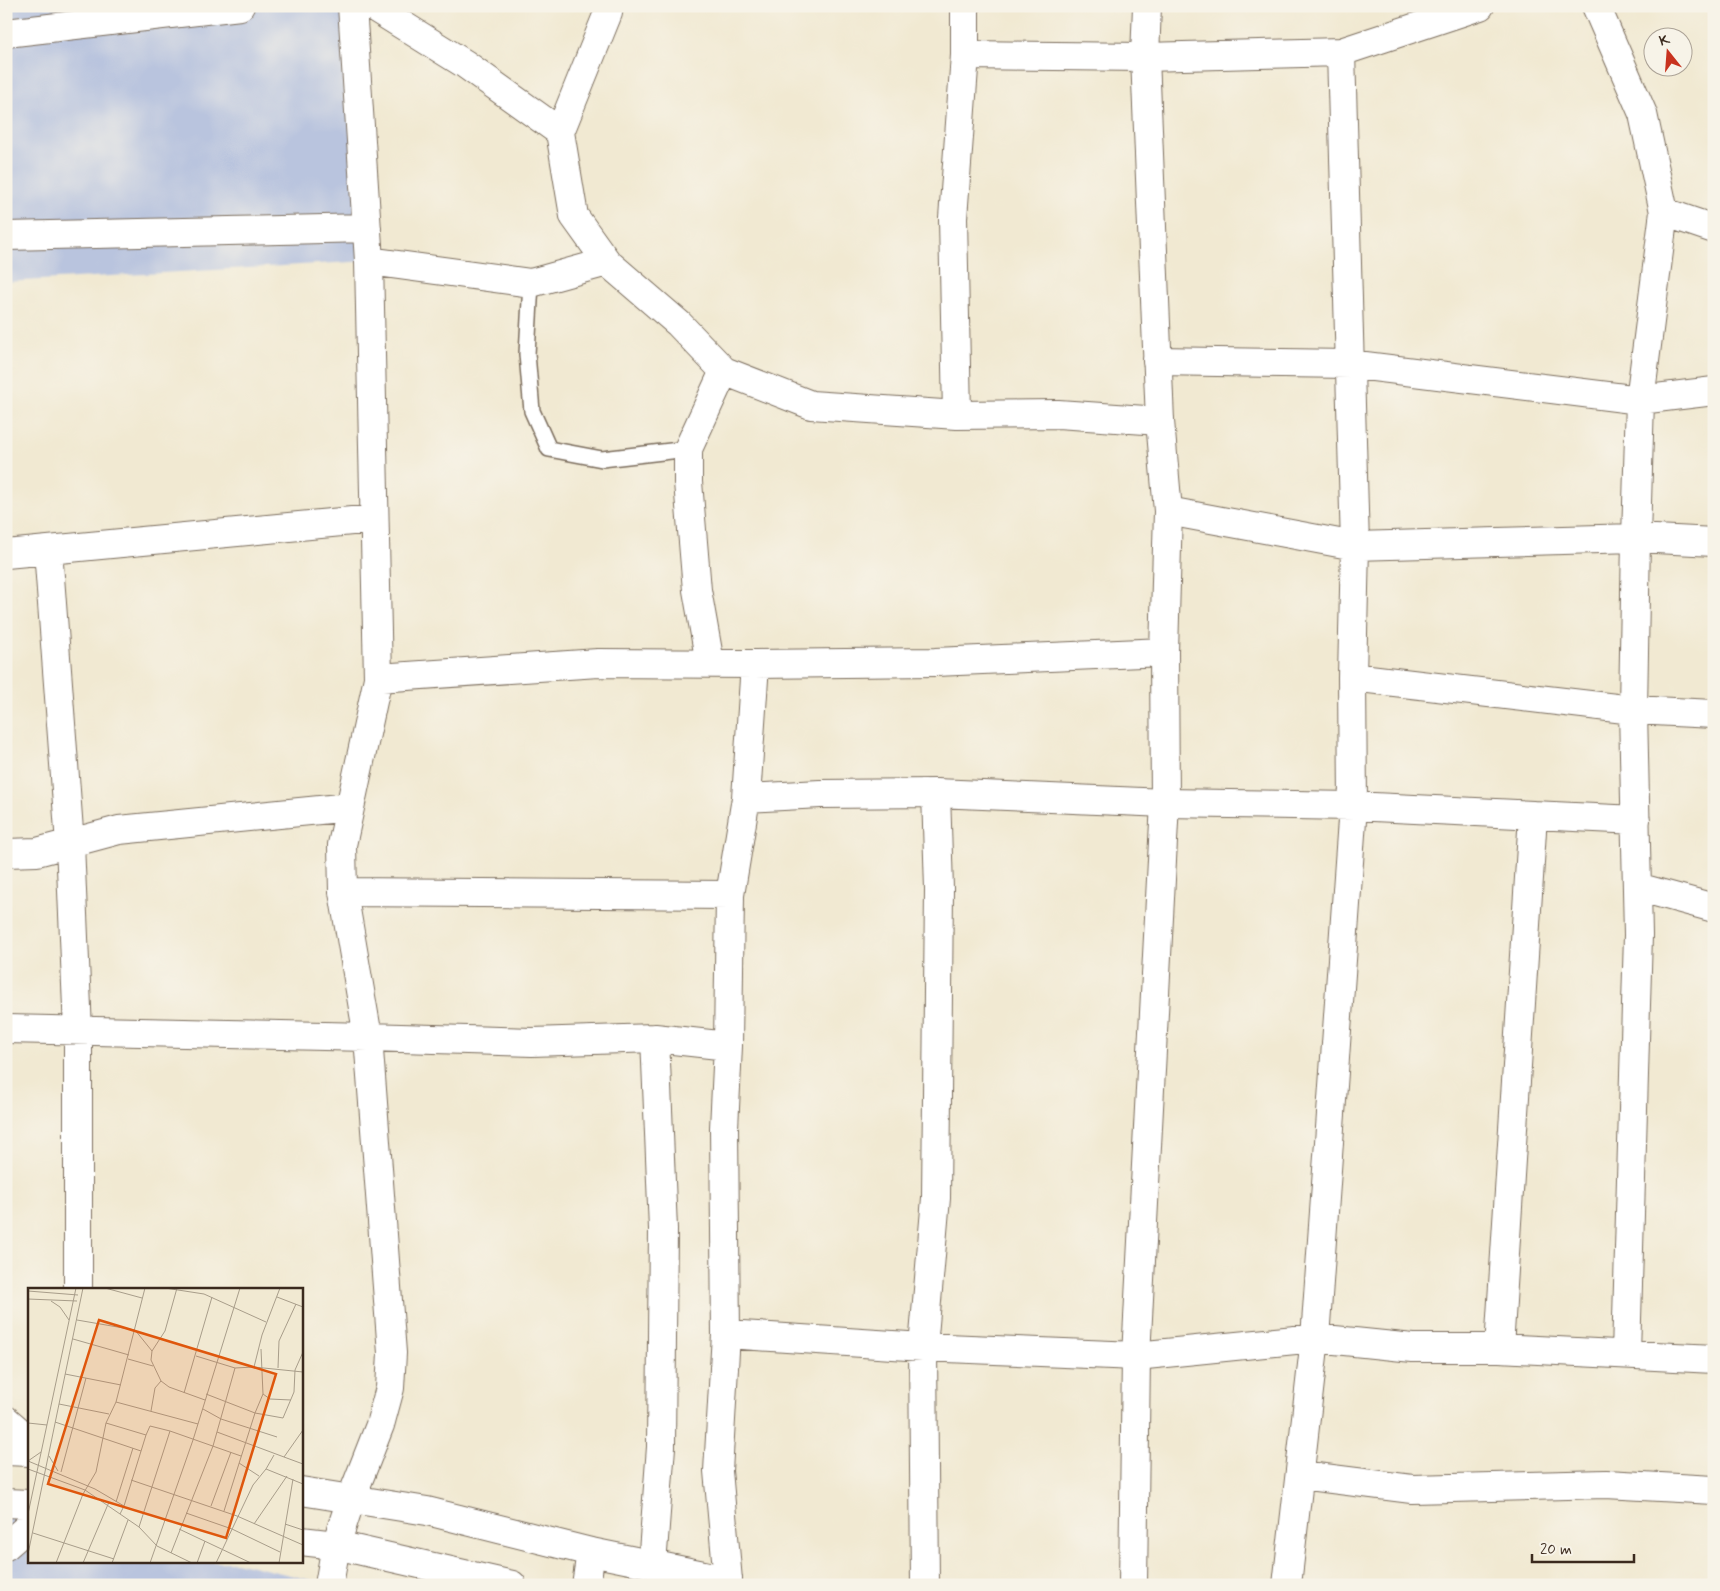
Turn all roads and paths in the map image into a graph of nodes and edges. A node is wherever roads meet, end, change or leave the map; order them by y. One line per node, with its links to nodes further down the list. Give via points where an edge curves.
1 (240, 6): 9 (street)
2 (352, 6): 15 (street)
3 (372, 6): 13 (street, via 465,64)
4 (610, 6): 13 (street)
5 (965, 6): 11 (street)
6 (1147, 6): 12 (street)
7 (1480, 6): 10 (street)
8 (1596, 6): 14 (street, via 1643,114)
9 (6, 33)
10 (1341, 52): 12 (street); 22 (street)
11 (965, 55): 12 (street); 26 (street, via 953,218)
12 (1145, 56): 21 (street)
13 (560, 132): 19 (street, via 574,216)
14 (1664, 212): 16 (street); 25 (street)
15 (367, 228): 17 (street); 18 (street)
16 (1714, 229)
17 (6, 236)
18 (369, 261): 20 (street); 30 (street)
19 (607, 262): 20 (street); 23 (street, via 679,324)
20 (531, 283): 28 (lane, via 527,354 532,411 549,449 602,459)
21 (1157, 361): 22 (street); 27 (street)
22 (1349, 364): 25 (street); 33 (street)
23 (724, 371): 26 (street, via 811,405); 28 (street)
24 (1714, 391): 25 (street)
25 (1640, 400): 31 (street)
26 (957, 416): 27 (street, via 1058,414)
27 (1160, 421): 29 (street)
28 (688, 449): 37 (street, via 697,590)
29 (1168, 511): 33 (street); 36 (street)
30 (373, 519): 34 (street); 40 (street)
31 (1636, 538): 32 (street); 33 (street); 41 (street)
32 (1714, 542)
33 (1355, 546): 39 (street)
34 (48, 550): 35 (street); 50 (street)
35 (6, 554)
36 (1164, 652): 38 (street, via 935,662); 45 (street)
37 (710, 663): 38 (street); 40 (street, via 598,663)
38 (754, 664): 44 (street)
39 (1352, 677): 41 (street); 46 (street)
40 (378, 678): 47 (street)
41 (1633, 710): 42 (street); 49 (street)
42 (1714, 714)
43 (936, 793): 44 (street); 45 (street); 64 (street, via 939,889 936,1198)
44 (746, 798): 54 (street)
45 (1166, 803): 46 (street); 67 (street)
46 (1353, 806): 48 (street); 63 (street)
47 (350, 807): 50 (street, via 119,830); 53 (street, via 342,845)
48 (1533, 815): 49 (street); 65 (street)
49 (1636, 820): 52 (street)
50 (70, 844): 51 (street, via 37,852); 57 (street)
51 (6, 853)
52 (1637, 887): 55 (street); 66 (street)
53 (343, 892): 54 (street); 58 (street)
54 (730, 895): 60 (street)
55 (1714, 908)
56 (6, 1029): 57 (street)
57 (78, 1031): 58 (street); 61 (street)
58 (368, 1037): 59 (street, via 532,1042); 76 (street, via 392,1353 390,1388 380,1425)
59 (655, 1038): 60 (street); 84 (street, via 663,1238 661,1447)
60 (728, 1046): 62 (street, via 724,1128)
61 (78, 1288)
62 (726, 1334): 64 (street); 85 (street, via 718,1471)
63 (1315, 1338): 65 (street, via 1413,1348); 67 (street); 73 (street)
64 (923, 1347): 67 (street); 89 (street)
65 (1498, 1348): 66 (street)
66 (1626, 1354): 68 (street)
67 (1136, 1356): 90 (street)
68 (1714, 1359)
69 (6, 1420): 70 (street)
70 (28, 1439)
71 (6, 1451): 72 (street)
72 (28, 1452)
73 (1300, 1474): 74 (street, via 1412,1489 1606,1484); 91 (street)
74 (1714, 1490)
75 (302, 1491): 76 (street)
76 (351, 1499): 81 (street); 83 (street, via 427,1511)
77 (6, 1503): 78 (street)
78 (28, 1504)
79 (28, 1527): 82 (street)
80 (302, 1540): 81 (street)
81 (336, 1545): 86 (street); 87 (street)
82 (6, 1546)
83 (591, 1552): 84 (street); 88 (street)
84 (652, 1565): 85 (street)
85 (727, 1582)
86 (329, 1585)
87 (512, 1585)
88 (586, 1585)
89 (925, 1585)
90 (1133, 1585)
91 (1287, 1585)

